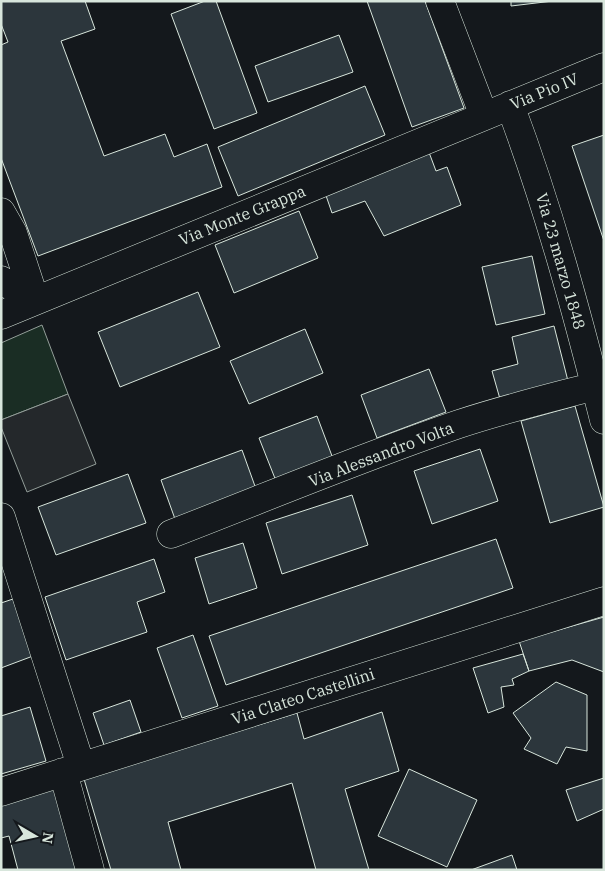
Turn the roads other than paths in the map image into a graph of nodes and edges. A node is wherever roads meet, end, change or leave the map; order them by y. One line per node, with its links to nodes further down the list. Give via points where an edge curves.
1 (440, 1): 4 (street)
2 (604, 66): 3 (street, Via Pio IV)
3 (510, 105): 4 (street, Via Pio IV); 9 (street, Via 23 marzo 1848, via 556,240)
4 (484, 116): 7 (street, Via Monte Grappa)
5 (1, 212): 7 (street, via 13,234)
6 (1, 280): 7 (street)
7 (35, 300): 8 (street, Via Monte Grappa)
8 (1, 315)
9 (595, 386): 10 (street, Via 23 marzo 1848); 12 (street, Via Alessandro Volta, via 452,426)
10 (604, 420)
11 (1, 517): 14 (street)
12 (171, 534)
13 (604, 600): 14 (street, Via Clateo Castellini)
14 (72, 769): 15 (street, Via Clateo Castellini); 16 (street)
15 (1, 792)
16 (90, 870)

